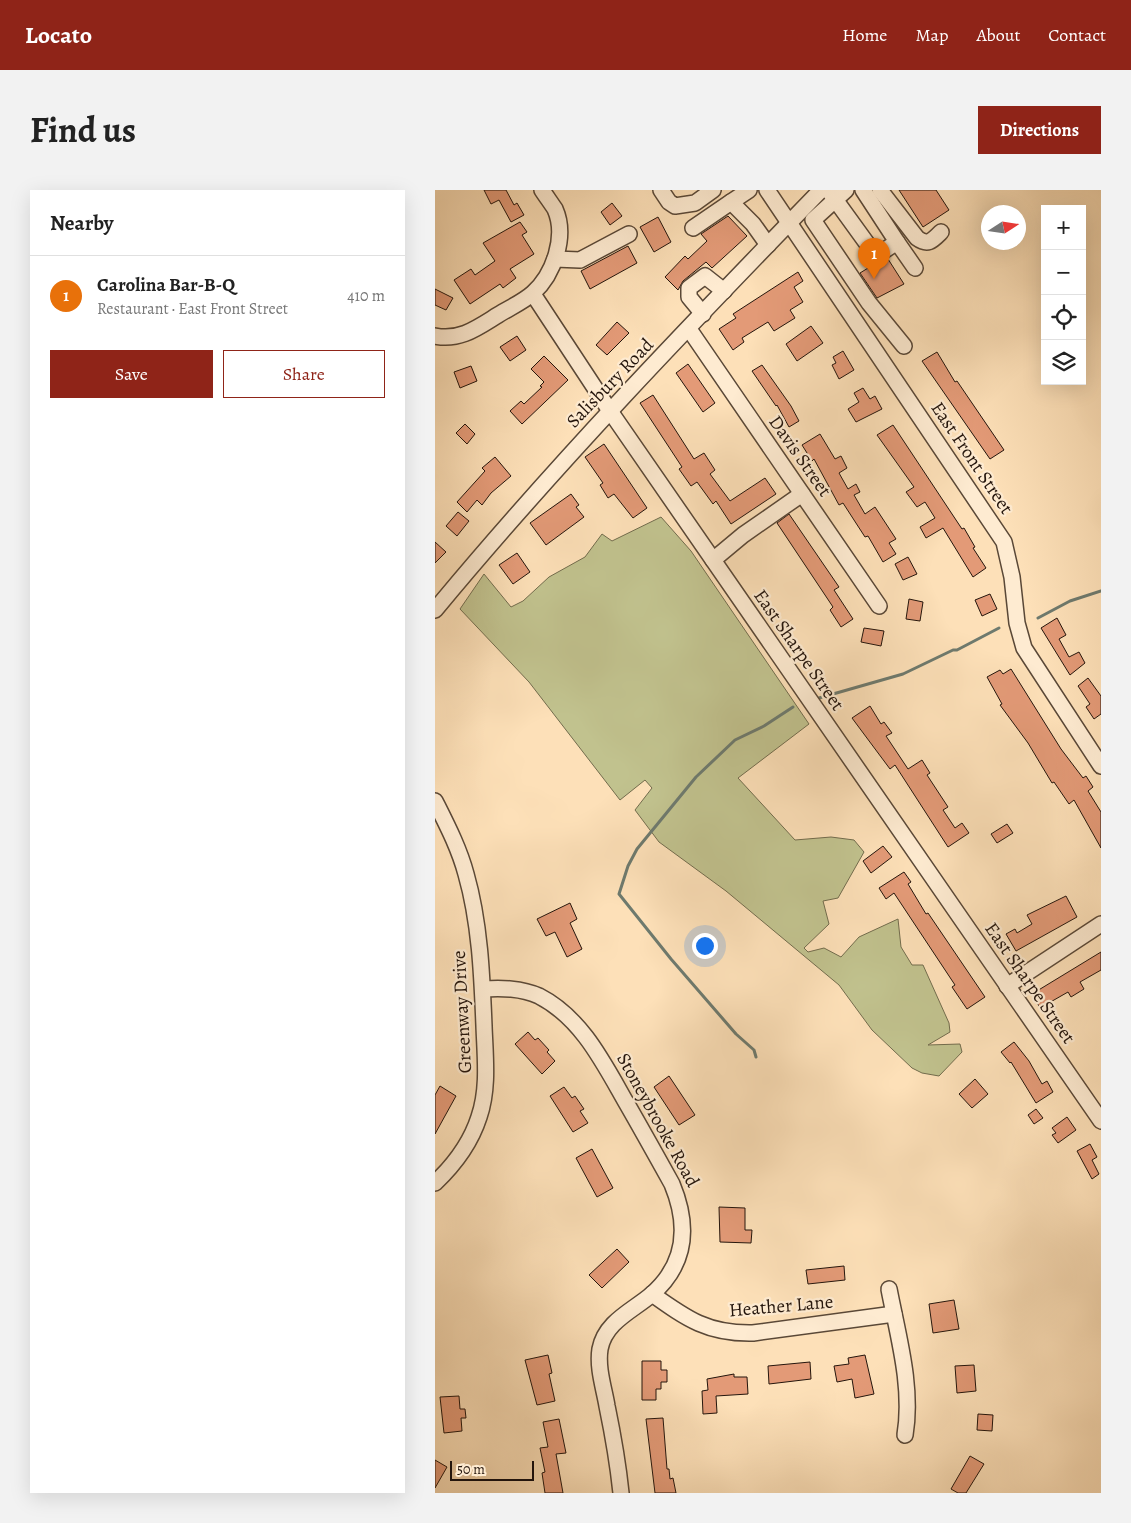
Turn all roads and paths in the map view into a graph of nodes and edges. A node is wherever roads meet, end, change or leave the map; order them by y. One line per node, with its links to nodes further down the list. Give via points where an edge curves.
1 (542, 190): 22 (street, via 555,210 559,233)
2 (661, 190): 3 (street, via 675,206 695,202)
3 (713, 190)
4 (749, 190): 10 (street)
5 (767, 190): 13 (street, East Front Street)
6 (821, 190): 11 (street, Salisbury Road)
7 (863, 190): 14 (street)
8 (880, 190): 12 (street)
9 (836, 193): 11 (street); 19 (street, via 875,256)
10 (731, 202): 15 (street); 20 (street)
11 (808, 214): 13 (street, Salisbury Road); 18 (street)
12 (901, 217): 14 (street); 16 (street, via 924,243 930,243)
13 (789, 223): 20 (street, Salisbury Road); 21 (street, East Front Street)
14 (887, 227): 19 (street)
15 (693, 228)
16 (941, 232)
17 (629, 234): 22 (street, via 580,260)
18 (823, 236): 21 (street); 24 (street)
19 (897, 242): 23 (street)
20 (768, 245): 26 (street, Salisbury Road)
21 (807, 249): 25 (street, East Front Street)
22 (555, 259): 27 (street)
23 (915, 268)
24 (847, 272): 25 (street); 28 (street)
25 (831, 284): 30 (street, East Front Street)
26 (724, 291): 29 (street, Salisbury Road); 29 (street, via 705,276 689,288 689,297)
27 (533, 294): 32 (street, via 468,334 452,338); 34 (street, East Sharpe Street)
28 (869, 303): 30 (street); 33 (street)
29 (703, 314): 31 (street, Salisbury Road)
30 (851, 315): 39 (street, East Front Street, via 1004,542 1017,623 1025,648)
31 (689, 329): 34 (street, Salisbury Road); 35 (street, Davis Street)
32 (435, 336)
33 (904, 346)
34 (610, 411): 36 (street, East Sharpe Street); 38 (street, Salisbury Road, via 516,513)
35 (802, 494): 36 (street); 37 (street, Davis Street)
36 (713, 560): 42 (street, East Sharpe Street)
37 (879, 606)
38 (435, 610)
39 (1101, 766)
40 (435, 801): 43 (street, Greenway Drive, via 455,840 466,874)
41 (1101, 924): 42 (street)
42 (1007, 986): 44 (street, East Sharpe Street)
43 (483, 989): 45 (street, Greenway Drive, via 485,1086 479,1117 466,1146); 47 (street, Stoneybrooke Road, via 511,988 537,996 562,1010 601,1057 673,1184 682,1206 684,1230 679,1254 668,1275)
44 (1101, 1122)
45 (435, 1183)
46 (889, 1289): 48 (street)
47 (652, 1294): 48 (street, Heather Lane, via 686,1318 707,1328 730,1333 753,1333); 50 (street, Stoneybrooke Road, via 610,1328 600,1349)
48 (894, 1314): 49 (street, via 909,1414)
49 (905, 1435)
50 (621, 1493)

